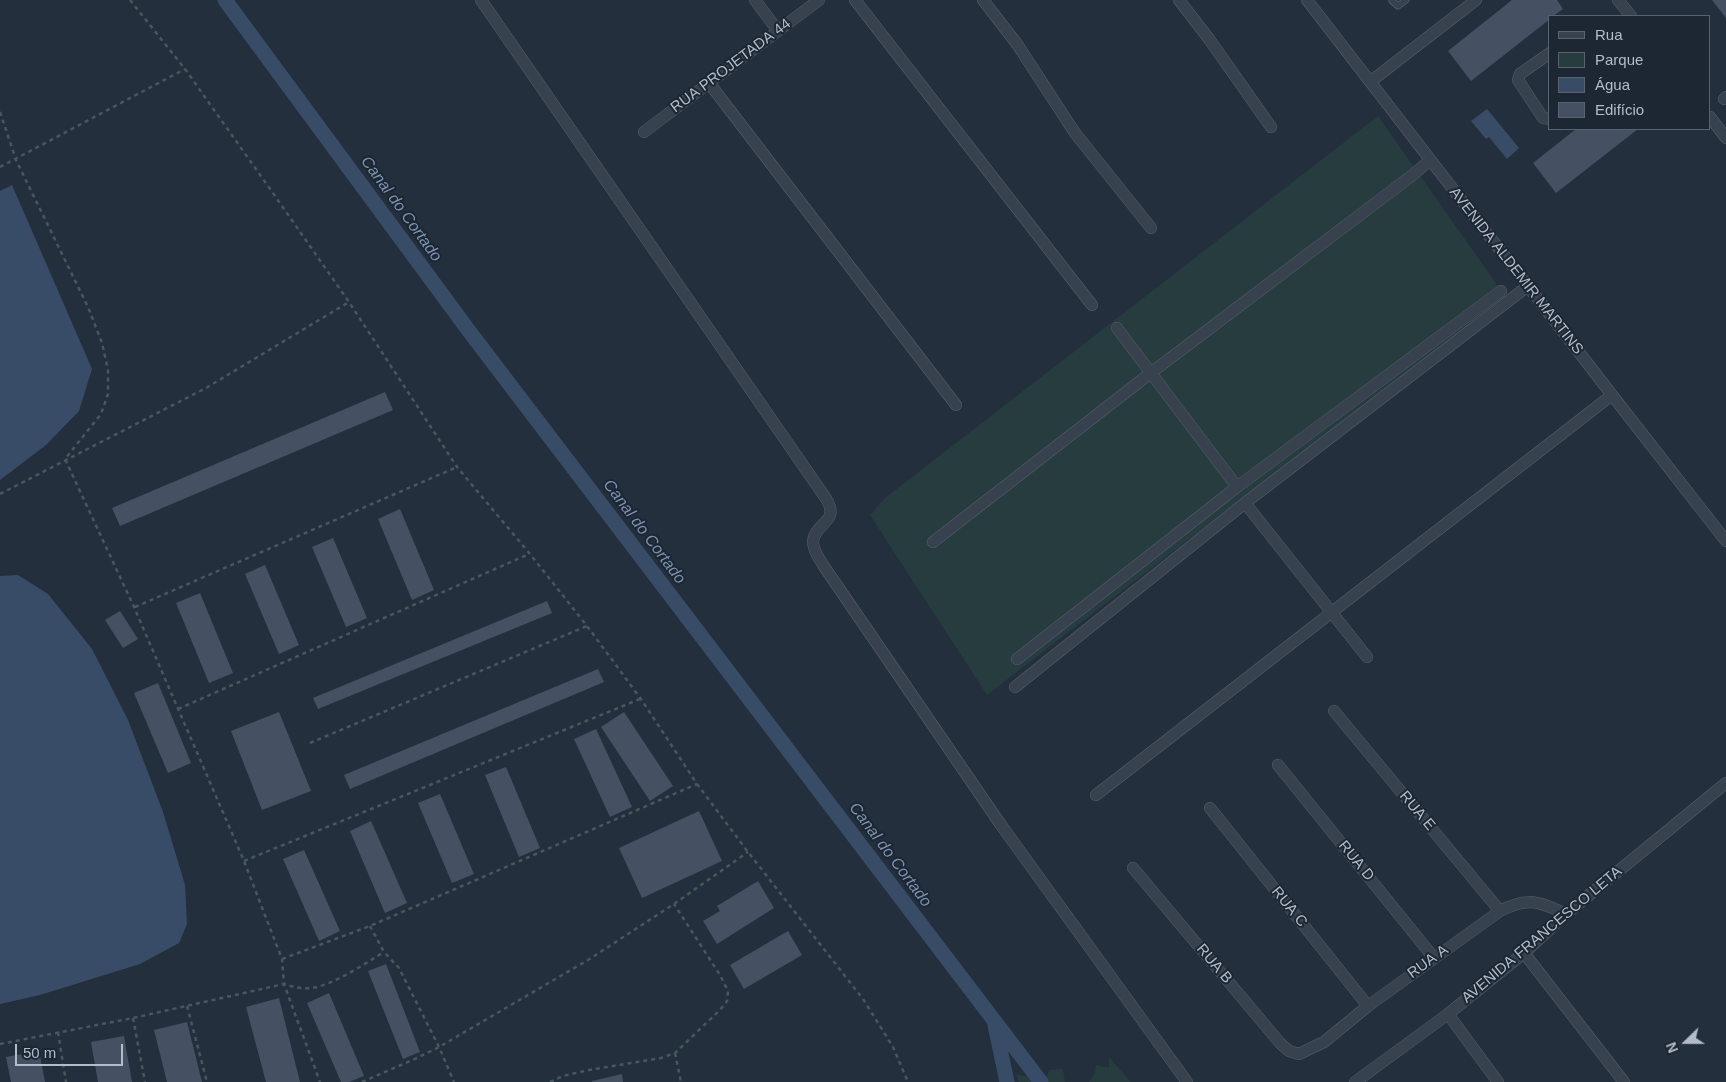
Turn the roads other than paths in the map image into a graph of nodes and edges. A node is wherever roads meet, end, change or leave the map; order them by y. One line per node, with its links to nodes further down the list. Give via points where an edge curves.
1 (481, 0): 52 (street, via 830,504 832,514 817,532 813,543 823,565 1001,825)
2 (754, 0): 13 (street)
3 (819, 0): 13 (street, RUA PROJETADA 44)
4 (855, 0): 26 (street)
5 (983, 0): 23 (street, via 1017,44 1076,133)
6 (1178, 0): 19 (street)
7 (1307, 0): 15 (street, AVENIDA ALDEMIR MARTINS)
8 (1406, 0): 11 (lane, via 1398,6)
9 (1476, 0): 15 (street)
10 (1618, 0): 12 (street)
11 (1392, 1)
12 (1627, 15)
13 (778, 31): 16 (street, RUA PROJETADA 44)
14 (1548, 59): 18 (street, via 1520,74 1518,80 1543,118)
15 (1370, 82): 22 (street, AVENIDA ALDEMIR MARTINS)
16 (709, 83): 20 (street, RUA PROJETADA 44); 30 (street)
17 (1711, 118): 21 (street)
18 (1548, 119)
19 (1270, 127)
20 (644, 132)
21 (1726, 138)
22 (1430, 160): 24 (street, AVENIDA ALDEMIR MARTINS); 28 (street)
23 (1151, 228)
24 (1528, 286): 29 (street, AVENIDA ALDEMIR MARTINS); 32 (street)
25 (1501, 291): 31 (street)
26 (1092, 305)
27 (1117, 328): 28 (street)
28 (1152, 372): 31 (street); 34 (street)
29 (1612, 395): 33 (street, AVENIDA ALDEMIR MARTINS); 35 (street)
30 (956, 405)
31 (1237, 487): 37 (street)
32 (1245, 503): 35 (street); 38 (street)
33 (1726, 540)
34 (934, 542)
35 (1332, 611): 36 (street); 42 (street)
36 (1368, 657)
37 (1018, 659)
38 (1015, 687)
39 (1334, 711): 45 (street, RUA E)
40 (1278, 765): 48 (street, RUA D)
41 (1726, 782): 46 (street, AVENIDA FRANCESCO LETA)
42 (1096, 795)
43 (1210, 808): 49 (street, RUA C)
44 (1133, 868): 51 (street, RUA B, via 1280,1043 1288,1051)
45 (1500, 911): 46 (street, RUA A, via 1528,901 1542,903); 48 (street, RUA A)
46 (1566, 914): 47 (street, AVENIDA FRANCESCO LETA)
47 (1524, 953): 50 (street, AVENIDA FRANCESCO LETA); 55 (street)
48 (1434, 958): 49 (street, RUA A)
49 (1368, 1006): 51 (street, RUA A, via 1324,1042)
50 (1448, 1014): 53 (street, AVENIDA FRANCESCO LETA); 54 (street)
51 (1299, 1054)
52 (1187, 1082)
53 (1355, 1082)
54 (1498, 1082)
55 (1624, 1082)

